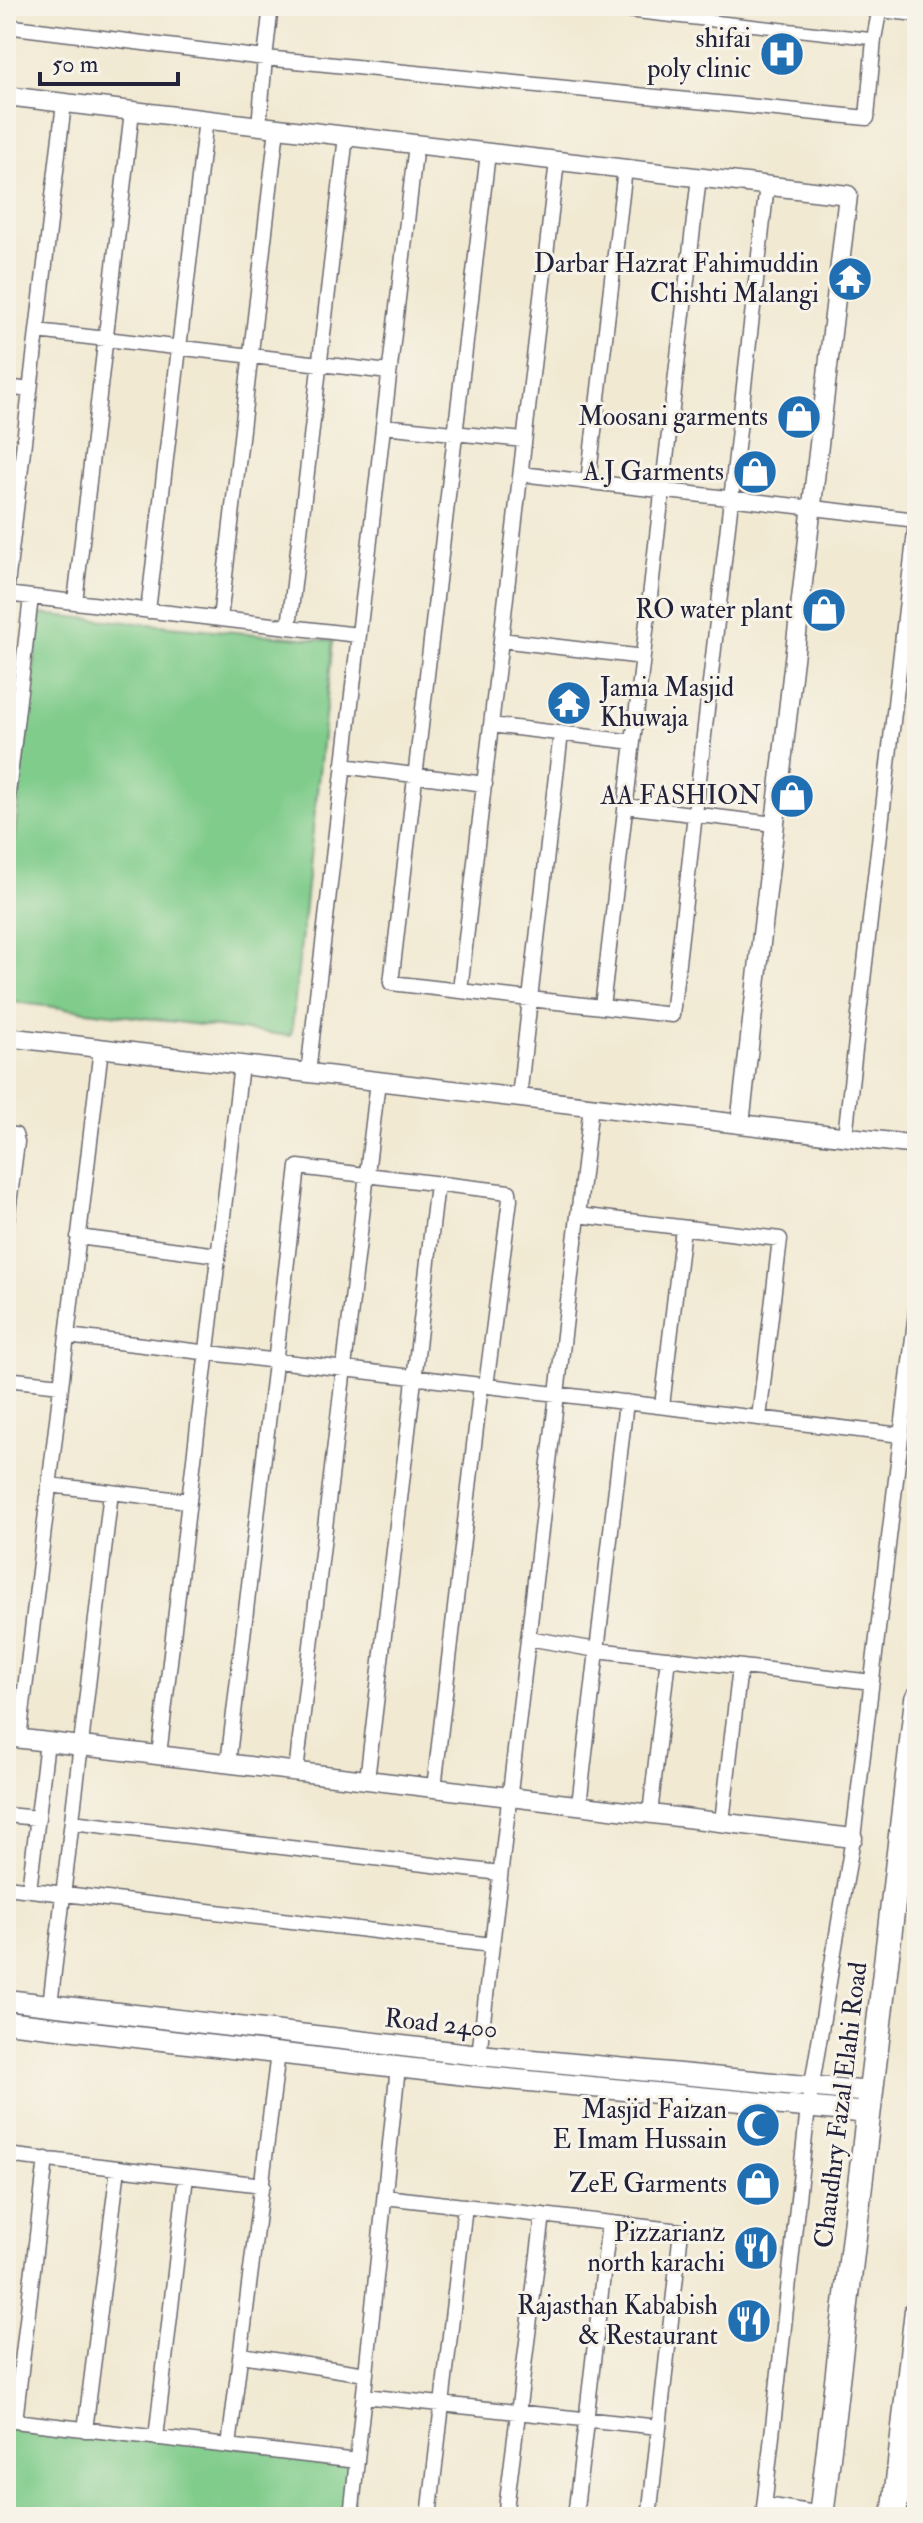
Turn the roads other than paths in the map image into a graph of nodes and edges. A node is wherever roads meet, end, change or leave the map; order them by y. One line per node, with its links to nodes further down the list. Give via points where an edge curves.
1 (271, 6): 8 (street)
2 (578, 6): 7 (street)
3 (872, 6): 4 (main road)
4 (880, 7): 5 (main road); 7 (street)
5 (917, 11)
6 (6, 26): 8 (street)
7 (874, 39): 8 (street, via 867,118)
8 (265, 58): 13 (street)
9 (6, 96): 10 (street)
10 (64, 103): 11 (street); 21 (street)
11 (132, 111): 12 (street); 22 (street)
12 (206, 119): 13 (street); 23 (street)
13 (268, 127): 14 (street); 24 (street)
14 (346, 136): 15 (street); 25 (street)
15 (416, 144): 16 (street); 26 (street)
16 (488, 153): 17 (street); 30 (street)
17 (557, 161): 18 (street); 31 (street)
18 (625, 169): 19 (street); 33 (street)
19 (699, 177): 20 (street); 34 (street)
20 (767, 185): 35 (street); 36 (street, via 848,195)
21 (37, 331): 22 (street); 28 (street)
22 (106, 339): 23 (street); 40 (street)
23 (179, 347): 24 (street); 41 (street)
24 (250, 356): 25 (street); 42 (street)
25 (320, 364): 26 (street); 43 (street)
26 (389, 372): 29 (street)
27 (6, 387): 28 (street)
28 (30, 390): 39 (street, via 6,594)
29 (383, 426): 30 (street); 44 (street)
30 (455, 432): 31 (street); 52 (street)
31 (524, 440): 32 (street)
32 (521, 474): 33 (street); 45 (street)
33 (588, 482): 34 (street)
34 (662, 490): 35 (street); 46 (street)
35 (732, 499): 36 (street); 56 (street)
36 (812, 508): 38 (street); 57 (street)
37 (917, 514): 38 (street)
38 (917, 520): 70 (street)
39 (31, 597): 40 (street); 49 (street)
40 (75, 602): 41 (street)
41 (148, 611): 42 (street)
42 (220, 619): 43 (street)
43 (289, 627): 44 (street)
44 (358, 635): 51 (street)
45 (501, 640): 46 (street); 47 (street)
46 (643, 657): 50 (street)
47 (491, 725): 48 (street); 53 (street)
48 (561, 733): 50 (street); 59 (street)
49 (10, 734): 55 (street)
50 (633, 742): 54 (street)
51 (343, 766): 52 (street); 64 (street)
52 (415, 774): 53 (street); 58 (street, via 391,983)
53 (485, 784): 58 (street)
54 (625, 806): 56 (street); 60 (street)
55 (6, 810)
56 (695, 814): 57 (street); 60 (street, via 672,1015)
57 (775, 824): 68 (street)
58 (460, 990): 59 (street)
59 (530, 999): 60 (street); 66 (street)
60 (602, 1007)
61 (6, 1037): 62 (street)
62 (101, 1048): 63 (street); 77 (street)
63 (241, 1065): 64 (street); 78 (street)
64 (308, 1073): 65 (street)
65 (378, 1081): 66 (street); 72 (street)
66 (519, 1098): 67 (street)
67 (591, 1106): 68 (street); 74 (street)
68 (740, 1124): 70 (street)
69 (6, 1134): 75 (street, via 15,1135 17,1142)
70 (845, 1136): 71 (street)
71 (917, 1145)
72 (367, 1175): 73 (street); 82 (street, via 298,1167); 83 (street)
73 (437, 1184): 84 (street); 87 (street, via 509,1192)
74 (578, 1215): 76 (street); 88 (street)
75 (6, 1227)
76 (683, 1228): 90 (street); 91 (street, via 780,1239)
77 (78, 1237): 78 (street); 80 (street)
78 (218, 1255): 81 (street)
79 (917, 1304): 92 (street)
80 (67, 1336): 81 (street); 86 (street)
81 (206, 1353): 82 (street); 95 (street)
82 (275, 1361): 83 (street); 106 (street)
83 (344, 1369): 84 (street); 107 (street)
84 (414, 1377): 87 (street); 108 (street)
85 (6, 1379): 86 (street)
86 (61, 1385): 93 (street)
87 (484, 1385): 88 (street); 109 (street)
88 (557, 1394): 89 (street); 96 (street)
89 (626, 1402): 90 (street); 97 (street)
90 (662, 1406): 91 (street)
91 (759, 1418): 92 (street)
92 (901, 1435): 100 (street)
93 (49, 1485): 94 (street); 102 (street)
94 (111, 1492): 95 (street); 104 (street)
95 (189, 1501): 105 (street)
96 (528, 1638): 97 (street); 110 (street)
97 (597, 1650): 98 (street); 111 (street)
98 (668, 1658): 99 (street); 112 (street)
99 (740, 1667): 100 (street); 116 (street)
100 (872, 1682): 117 (street)
101 (917, 1699): 130 (main road, Chaudhry Fazal Elahi Road)
102 (12, 1738): 103 (street)
103 (47, 1742): 104 (street); 114 (street)
104 (81, 1746): 105 (street); 115 (street)
105 (159, 1755): 106 (street)
106 (228, 1764): 107 (street)
107 (296, 1772): 108 (street)
108 (367, 1780): 109 (street)
109 (434, 1788): 110 (street)
110 (509, 1797): 111 (street); 118 (street)
111 (579, 1805): 112 (street)
112 (650, 1814): 116 (street)
113 (6, 1815): 114 (street)
114 (38, 1818): 120 (street)
115 (72, 1822): 118 (street); 121 (street)
116 (722, 1822): 117 (street)
117 (853, 1838): 129 (street)
118 (500, 1873): 122 (street)
119 (6, 1887): 120 (street)
120 (29, 1890): 121 (street)
121 (63, 1894): 122 (street); 124 (street)
122 (492, 1945): 127 (street)
123 (6, 2000): 124 (main road, Road 2400)
124 (50, 2005): 127 (main road, Road 2400)
125 (6, 2022): 126 (main road, Road 2400)
126 (278, 2053): 128 (main road, Road 2400); 135 (street)
127 (479, 2055): 129 (main road, Road 2400)
128 (398, 2067): 129 (main road, Road 2400); 136 (street)
129 (811, 2098): 130 (main road, Road 2400); 153 (street)
130 (869, 2102): 154 (main road, Chaudhry Fazal Elahi Road)
131 (6, 2155): 132 (street)
132 (46, 2159): 133 (street); 147 (street)
133 (118, 2168): 134 (street); 149 (street)
134 (186, 2176): 135 (street); 150 (street)
135 (263, 2185): 141 (street)
136 (385, 2197): 137 (street); 142 (street)
137 (465, 2206): 138 (street); 144 (street)
138 (543, 2215): 139 (street); 145 (street)
139 (609, 2223): 146 (street); 148 (street, via 681,2231)
140 (917, 2310): 160 (main road)
141 (241, 2355): 142 (street); 151 (street)
142 (366, 2374): 143 (street)
143 (364, 2396): 144 (street); 152 (street)
144 (442, 2404): 145 (street); 156 (street)
145 (518, 2412): 146 (street); 157 (street)
146 (586, 2419): 148 (street); 158 (street)
147 (11, 2421): 149 (street)
148 (659, 2427): 159 (street)
149 (85, 2430): 150 (street)
150 (156, 2438): 151 (street)
151 (229, 2446): 152 (street)
152 (357, 2461): 155 (street)
153 (764, 2511): 154 (street)
154 (821, 2516)
155 (351, 2517)
156 (429, 2517)
157 (505, 2517)
158 (575, 2517)
159 (649, 2517)
160 (894, 2517)

